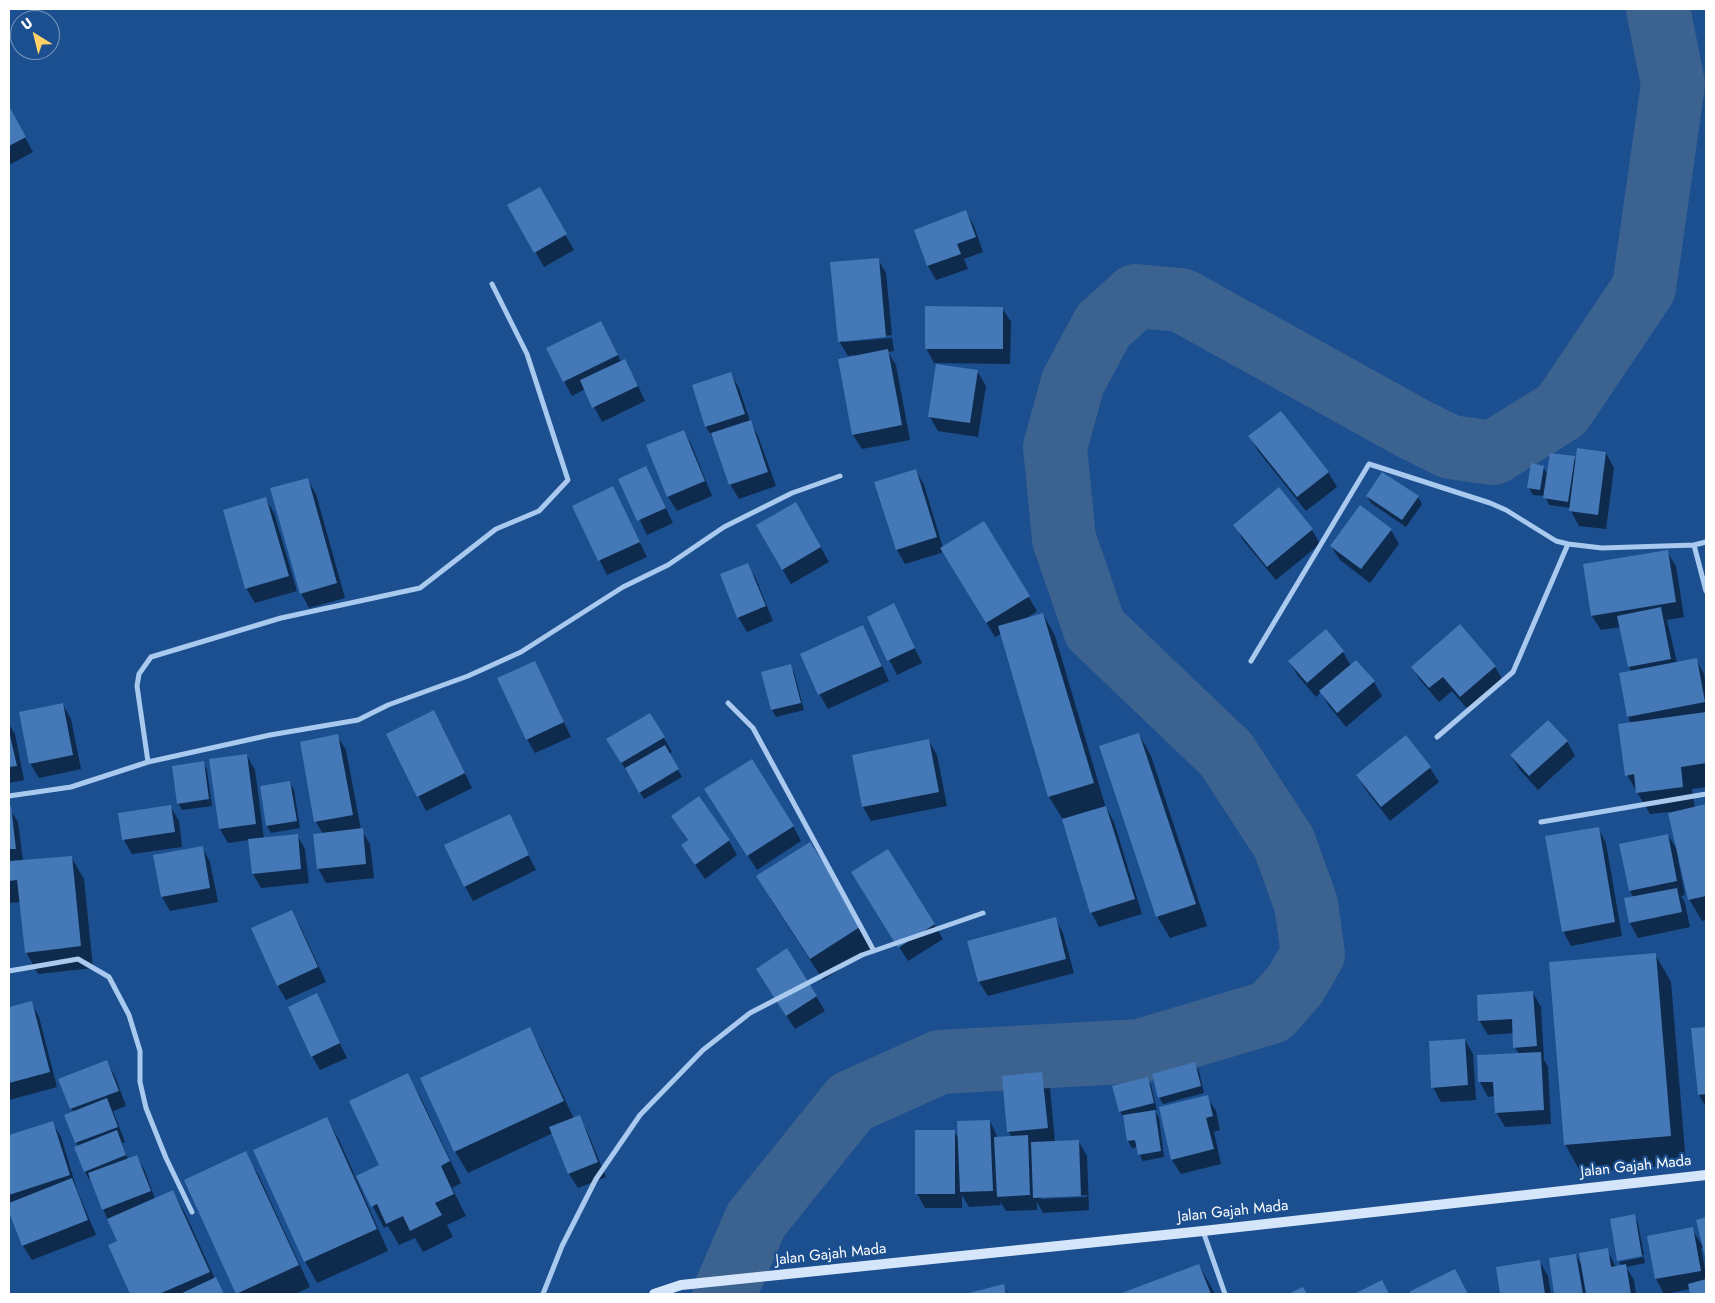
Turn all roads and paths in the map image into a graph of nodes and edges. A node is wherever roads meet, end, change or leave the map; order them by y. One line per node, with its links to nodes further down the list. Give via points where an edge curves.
1 (492, 284): 10 (street, via 527,354 568,480 539,511 496,529 420,588 281,618 151,657 139,674 137,686)
2 (840, 476): 10 (street, via 792,493 724,527 668,565 623,587 522,652 468,676 388,705 358,720 270,735)
3 (1706, 542): 5 (street)
4 (1568, 544): 5 (street, via 1602,548); 7 (street, via 1556,541 1490,503 1369,464); 9 (street, via 1513,672)
5 (1694, 545): 6 (street)
6 (1706, 590)
7 (1251, 660)
8 (728, 703): 15 (street, via 754,728)
9 (1437, 737)
10 (148, 762): 12 (street, via 71,787)
11 (1706, 794): 13 (street)
12 (9, 796)
13 (1541, 822)
14 (983, 913): 15 (street)
15 (874, 951): 20 (street, via 750,1013 703,1050 665,1089 640,1115 596,1179 562,1246)
16 (9, 971): 18 (street, via 78,959 109,977 129,1015 140,1051 140,1082 146,1108)
17 (1706, 1175): 19 (main road, Jalan Gajah Mada)
18 (192, 1212)
19 (1203, 1231): 21 (main road, Jalan Gajah Mada, via 681,1285); 22 (street)
20 (543, 1294)
21 (654, 1294)
22 (1225, 1294)

